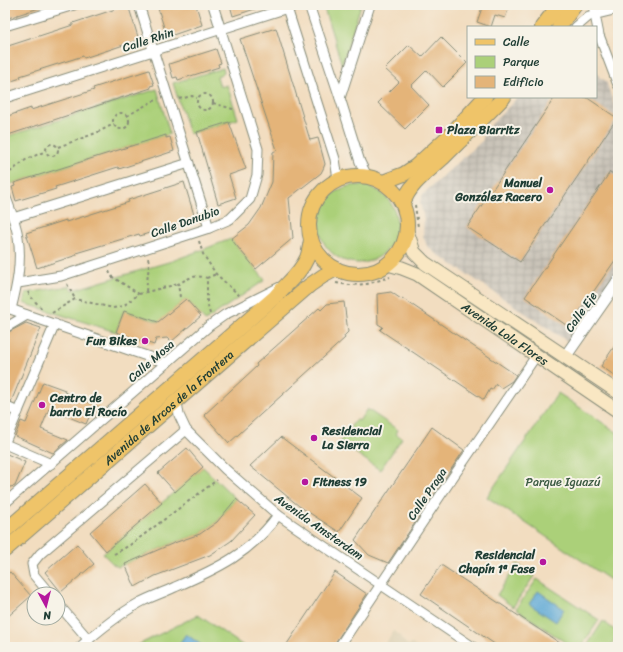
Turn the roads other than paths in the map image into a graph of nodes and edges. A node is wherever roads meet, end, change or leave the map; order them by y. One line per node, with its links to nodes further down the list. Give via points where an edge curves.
1 (74, 5): 12 (street)
2 (139, 5): 19 (street)
3 (213, 5): 17 (street, Calle Danubio)
4 (297, 5): 9 (street, Calle Rhin)
5 (309, 5): 22 (street)
6 (370, 5): 22 (street)
7 (558, 5): 13 (main road)
8 (575, 5): 14 (main road)
9 (286, 7): 17 (street, Calle Rhin); 27 (street, via 335,159)
10 (594, 9): 11 (street); 15 (street); 16 (street)
11 (618, 9)
12 (5, 26)
13 (543, 26)
14 (560, 26)
15 (577, 26)
16 (597, 26)
17 (221, 29): 19 (street, Calle Rhin); 32 (street, Calle Danubio, via 258,149 257,175 250,199 230,219)
18 (598, 34): 20 (street)
19 (153, 51): 21 (street, Calle Rhin); 25 (street)
20 (617, 80)
21 (5, 98)
22 (340, 98): 26 (street, via 360,162)
23 (484, 98): 28 (main road, via 416,166)
24 (503, 98): 30 (main road, via 416,183 405,197)
25 (189, 162): 31 (street); 32 (street)
26 (367, 176): 27 (main road); 28 (main road)
27 (338, 179): 34 (main road, via 325,187 311,209)
28 (383, 182): 30 (main road)
29 (5, 196): 31 (street)
30 (409, 204): 33 (main road, via 406,214)
31 (14, 218): 38 (street)
32 (209, 228): 38 (street, Calle Danubio, via 65,275)
33 (413, 232): 36 (main road); 45 (main road, Avenida Lola Flores, via 414,252 422,260)
34 (311, 240): 35 (main road, via 319,255); 39 (main road, Avenida de Arcos de la Frontera, via 307,258 299,272)
35 (336, 269): 36 (main road, via 353,274 381,269); 48 (main road, Avenida de Arcos de la Frontera, via 310,286)
36 (391, 270): 44 (main road, Avenida Lola Flores, via 402,268 417,274)
37 (618, 281): 45 (street, Calle Eje)
38 (22, 282): 40 (street)
39 (286, 284): 46 (street, Calle Mosa, via 226,314); 57 (main road, Avenida de Arcos de la Frontera, via 258,312)
40 (8, 308): 41 (street)
41 (27, 315): 42 (street, via 47,318); 43 (street)
42 (55, 324): 46 (street); 51 (street)
43 (5, 328)
44 (536, 356): 50 (main road, Avenida Lola Flores); 59 (street, Calle Praga)
45 (565, 357): 47 (main road, Avenida Lola Flores)
46 (167, 363): 54 (street, Calle Mosa)
47 (618, 392)
48 (177, 402): 52 (street, Avenida Amsterdam, via 179,415); 58 (main road, Avenida de Arcos de la Frontera)
49 (5, 406): 51 (street)
50 (618, 411)
51 (18, 412): 53 (street)
52 (186, 430): 56 (street, Avenida Amsterdam, via 225,469); 60 (street, via 40,554 32,564 34,575)
53 (5, 443): 54 (street)
54 (51, 464): 55 (street, Calle Mosa)
55 (7, 498)
56 (278, 515): 59 (street, Avenida Amsterdam); 62 (street, via 267,530 235,558 139,603)
57 (5, 531)
58 (5, 550)
59 (381, 585): 64 (street, Calle Praga); 65 (street, Avenida Amsterdam)
60 (43, 586)
61 (66, 613): 62 (street)
62 (89, 640): 63 (street)
63 (80, 647)
64 (339, 647)
65 (473, 647)

